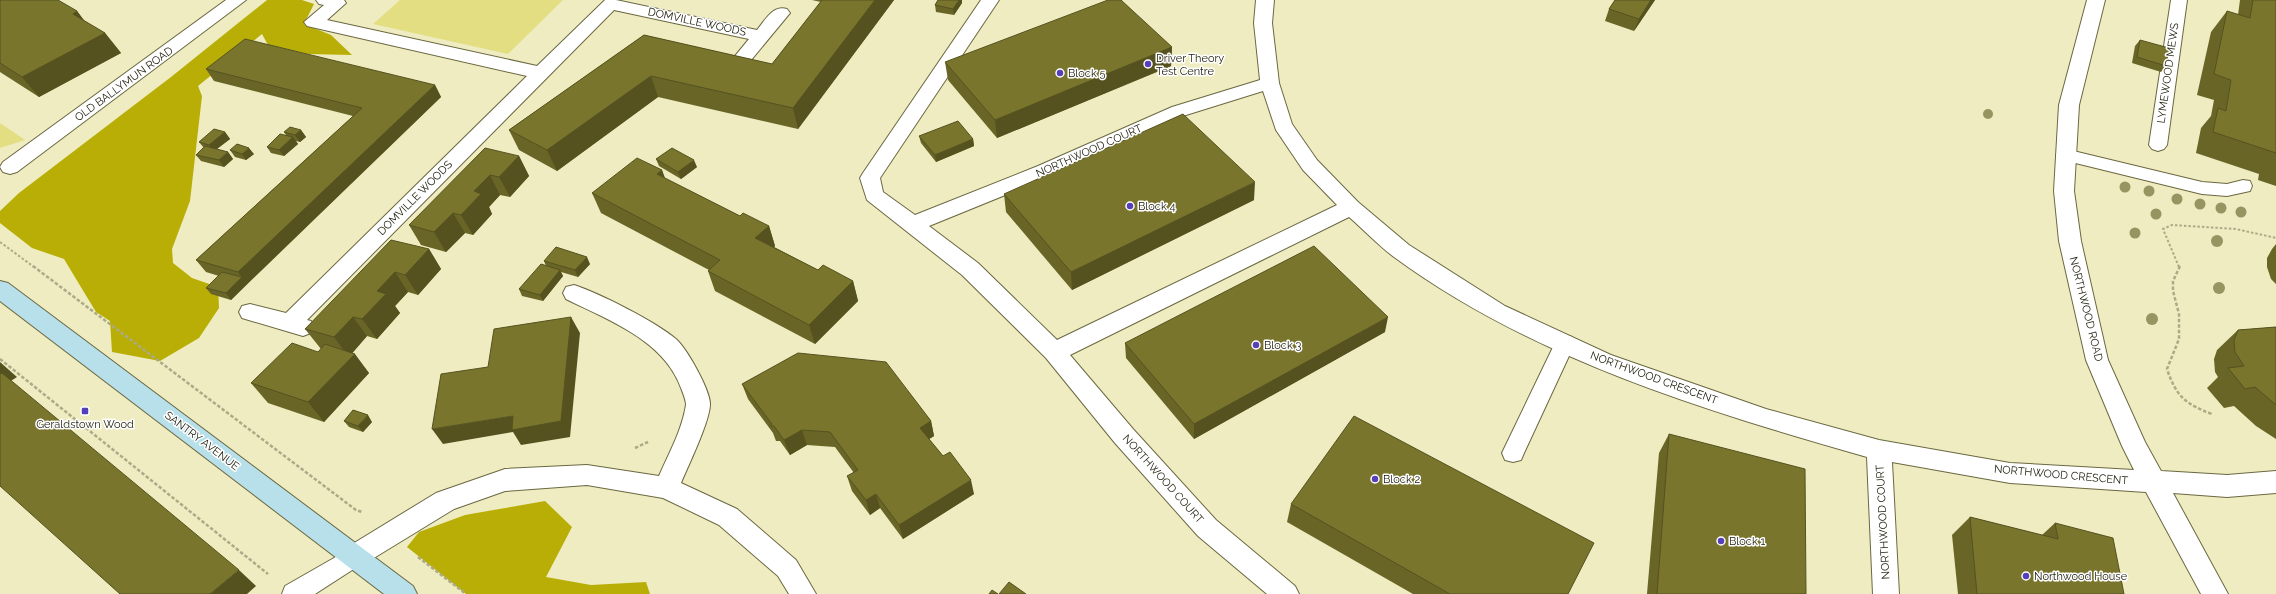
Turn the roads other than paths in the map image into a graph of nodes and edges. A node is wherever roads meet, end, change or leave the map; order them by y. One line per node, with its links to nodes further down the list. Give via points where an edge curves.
1 (237, 0): 14 (street, OLD BALLYMUN ROAD)
2 (325, 0): 10 (street, via 337,3 313,22)
3 (990, 0): 17 (street, NORTHWOOD COURT, via 870,178 874,195)
4 (1265, 0): 11 (street, NORTHWOOD CRESCENT, via 1263,22)
5 (2096, 0): 13 (street, NORTHWOOD ROAD, via 2069,105)
6 (2179, 0): 12 (lane, LYMEWOOD MEWS)
7 (781, 13): 8 (street)
8 (762, 36): 9 (street); 10 (street, DOMVILLE WOODS, via 610,4)
9 (735, 67)
10 (541, 73): 21 (street, DOMVILLE WOODS)
11 (1270, 84): 16 (street, NORTHWOOD CRESCENT, via 1283,125 1310,165); 17 (street, NORTHWOOD COURT, via 1179,112 1045,171)
12 (2158, 145)
13 (2065, 155): 15 (lane, via 2202,188 2227,190); 28 (street, NORTHWOOD ROAD, via 2064,191 2070,241 2097,360 2128,434)
14 (10, 167)
15 (2243, 186)
16 (1351, 207): 23 (street, NORTHWOOD CRESCENT, via 1400,251 1497,312); 24 (street)
17 (911, 225): 24 (street, NORTHWOOD COURT, via 970,269)
18 (0, 289): 30 (main road, SANTRY AVENUE)
19 (574, 293): 29 (street, via 631,322 668,346 687,372 698,403 692,427)
20 (250, 312): 21 (street)
21 (290, 323): 22 (street)
22 (323, 333)
23 (1565, 344): 25 (street, NORTHWOOD CRESCENT, via 1603,361 1765,418); 26 (lane)
24 (1054, 352): 34 (street, NORTHWOOD COURT, via 1124,436 1207,528)
25 (1879, 450): 28 (street, NORTHWOOD CRESCENT, via 2010,473); 35 (street, NORTHWOOD COURT)
26 (1513, 453)
27 (2276, 482): 28 (street, NORTHWOOD CRESCENT, via 2227,486)
28 (2154, 483): 36 (street, NORTHWOOD ROAD)
29 (667, 488): 30 (street, via 587,475 505,480 445,501); 33 (street, via 728,517 787,568)
30 (355, 556): 31 (lane); 32 (main road, SANTRY AVENUE)
31 (294, 594)
32 (404, 594)
33 (803, 594)
34 (1286, 594)
35 (1886, 594)
36 (2215, 594)

